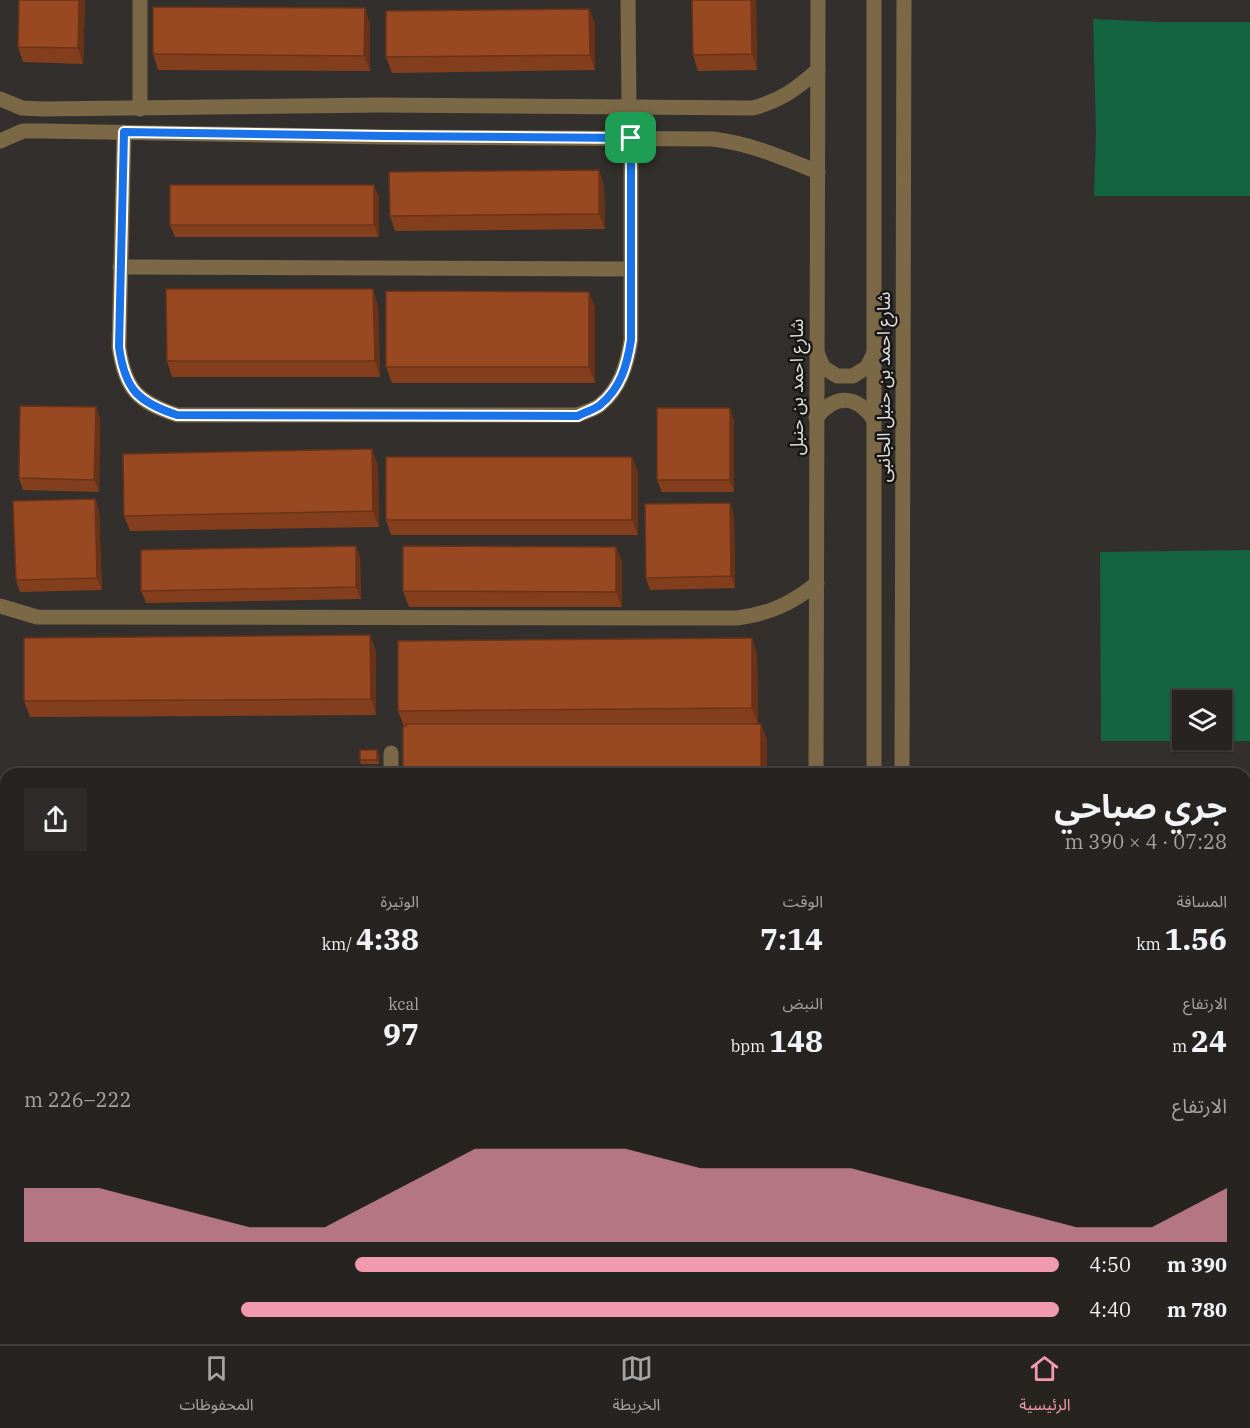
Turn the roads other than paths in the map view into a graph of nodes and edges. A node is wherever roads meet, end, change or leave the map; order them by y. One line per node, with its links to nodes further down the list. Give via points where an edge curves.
1 (140, 0): 9 (street)
2 (628, 0): 8 (street)
3 (818, 0): 6 (street, شارع احمد بن حنبل)
4 (874, 0): 17 (street)
5 (904, 0): 26 (street, شارع احمد بن حنبل الجانبى)
6 (818, 70): 8 (street, via 792,92 753,108); 13 (street, شارع احمد بن حنبل)
7 (0, 99): 9 (street, via 22,108)
8 (629, 106): 9 (street)
9 (140, 109)
10 (124, 132): 11 (street); 12 (street, via 23,131); 14 (street)
11 (631, 138): 13 (street, via 737,142); 15 (street)
12 (0, 141)
13 (818, 172): 16 (street, شارع احمد بن حنبل)
14 (120, 267): 15 (street); 15 (street, via 122,369 132,389 152,406 177,415 578,416 599,406 628,364)
15 (631, 269)
16 (817, 352): 17 (street, via 824,367 837,375 853,376 867,367); 18 (street, شارع احمد بن حنبل)
17 (874, 352): 19 (street)
18 (816, 418): 19 (street, via 825,407 838,401 853,401 865,408); 20 (street, شارع احمد بن حنبل)
19 (873, 420): 25 (street)
20 (817, 583): 21 (street, via 773,611 737,618 37,617); 24 (street, شارع احمد بن حنبل)
21 (0, 606)
22 (391, 753): 23 (street)
23 (391, 768)
24 (816, 768)
25 (874, 768)
26 (902, 768)

